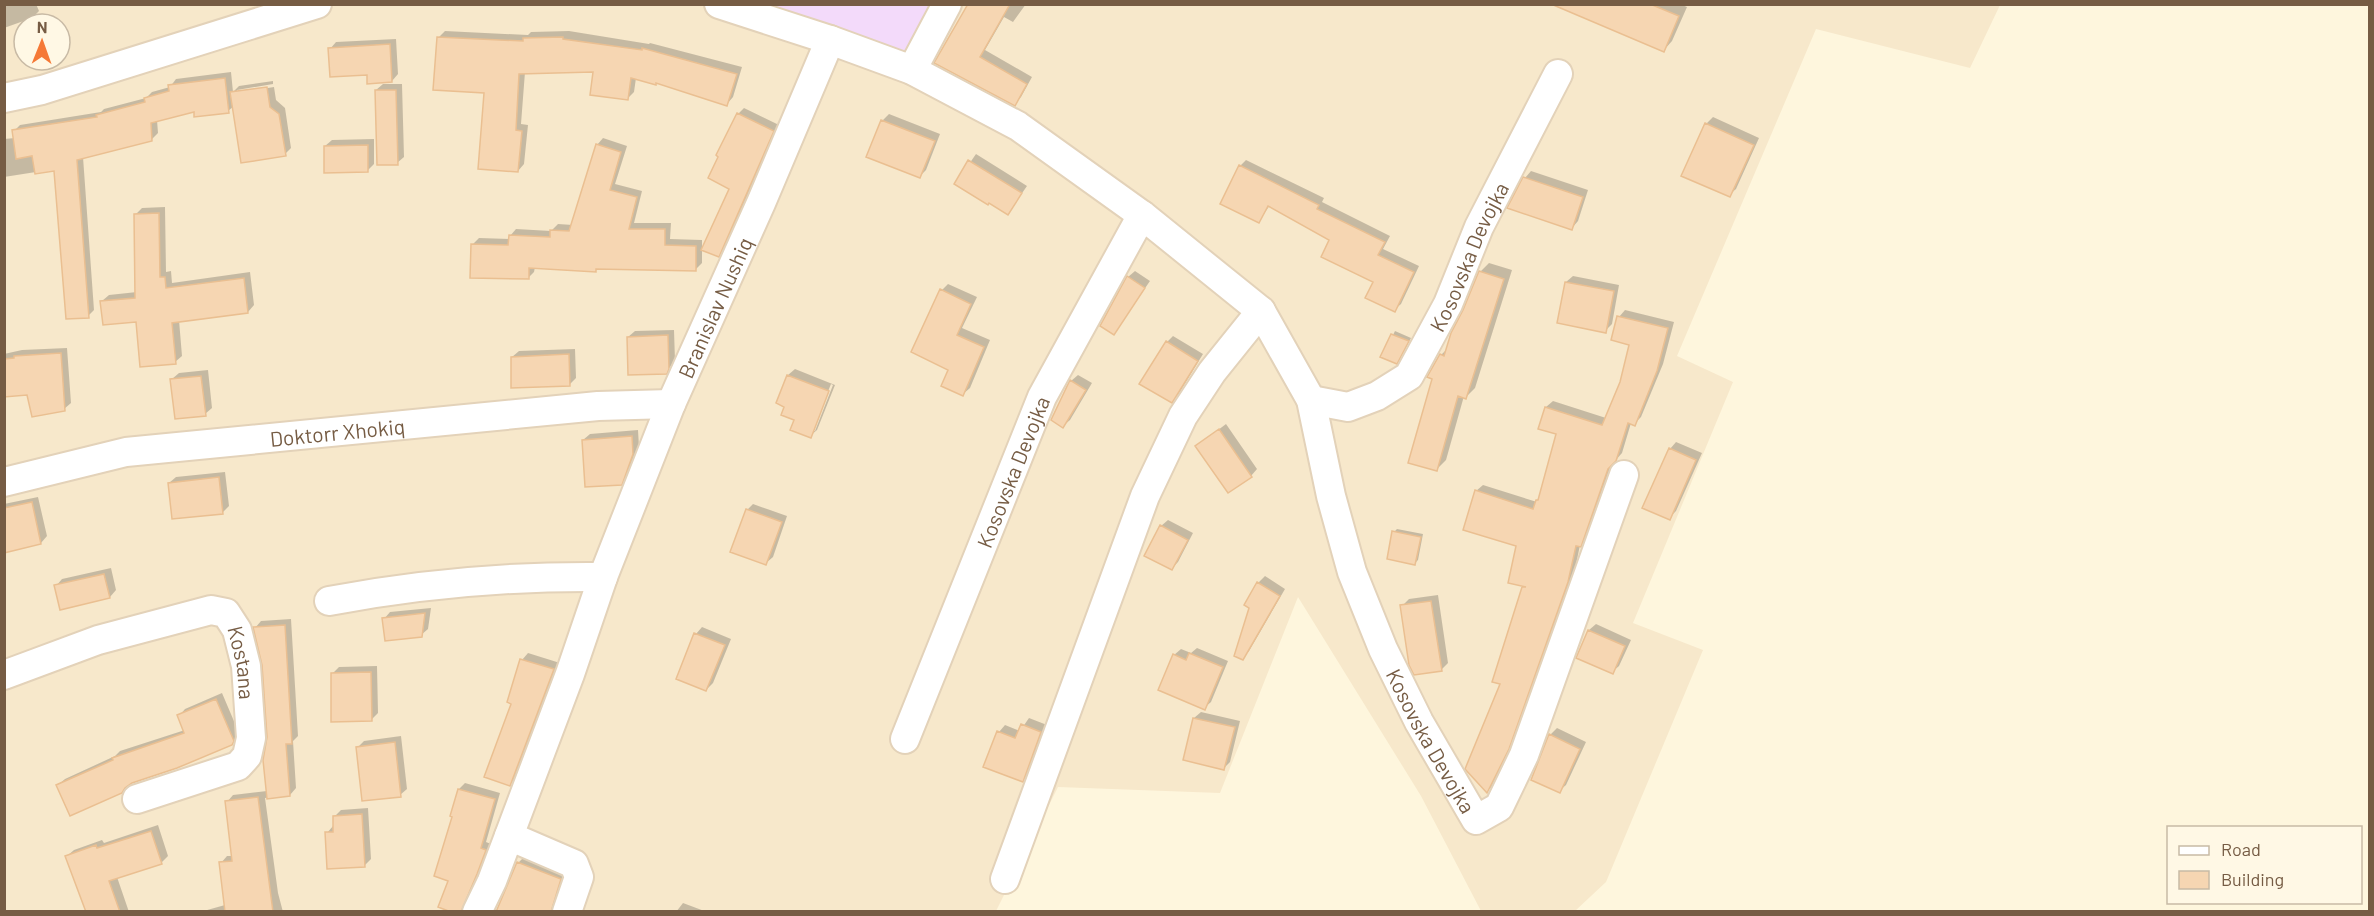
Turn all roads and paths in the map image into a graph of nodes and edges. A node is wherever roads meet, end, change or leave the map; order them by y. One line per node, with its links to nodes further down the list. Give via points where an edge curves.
1 (317, 4): 7 (street, via 42,90)
2 (719, 4): 4 (street, Kosovska Devojka)
3 (947, 4): 5 (street)
4 (830, 40): 5 (street, Kosovska Devojka); 11 (street, Branislav Nushiq)
5 (912, 70): 8 (street, Kosovska Devojka, via 1018,126)
6 (1558, 74): 10 (street, Kosovska Devojka, via 1479,227 1449,304 1409,376 1377,396 1348,407)
7 (4, 98)
8 (1142, 214): 9 (street, Kosovska Devojka); 17 (street, Kosovska Devojka, via 1042,398)
9 (1261, 311): 10 (street, Kosovska Devojka); 20 (street, via 1183,416 1145,496)
10 (1311, 400): 12 (street, Kosovska Devojka, via 1331,495 1357,583 1383,649 1419,722 1476,820 1499,807 1524,755)
11 (671, 404): 13 (street, Doktorr Xhokiq, via 598,406 126,452); 14 (street, Branislav Nushiq)
12 (1624, 475)
13 (4, 482)
14 (603, 577): 15 (street, via 543,577 379,592); 19 (street, Branislav Nushiq)
15 (329, 601)
16 (4, 675): 18 (street, Kostana, via 109,637 211,610 226,613 237,630 246,666 251,738 247,756 238,766)
17 (905, 739)
18 (137, 799)
19 (508, 836): 21 (street, Branislav Nushiq); 22 (street, via 574,864 579,877)
20 (1005, 879)
21 (477, 912)
22 (567, 912)

